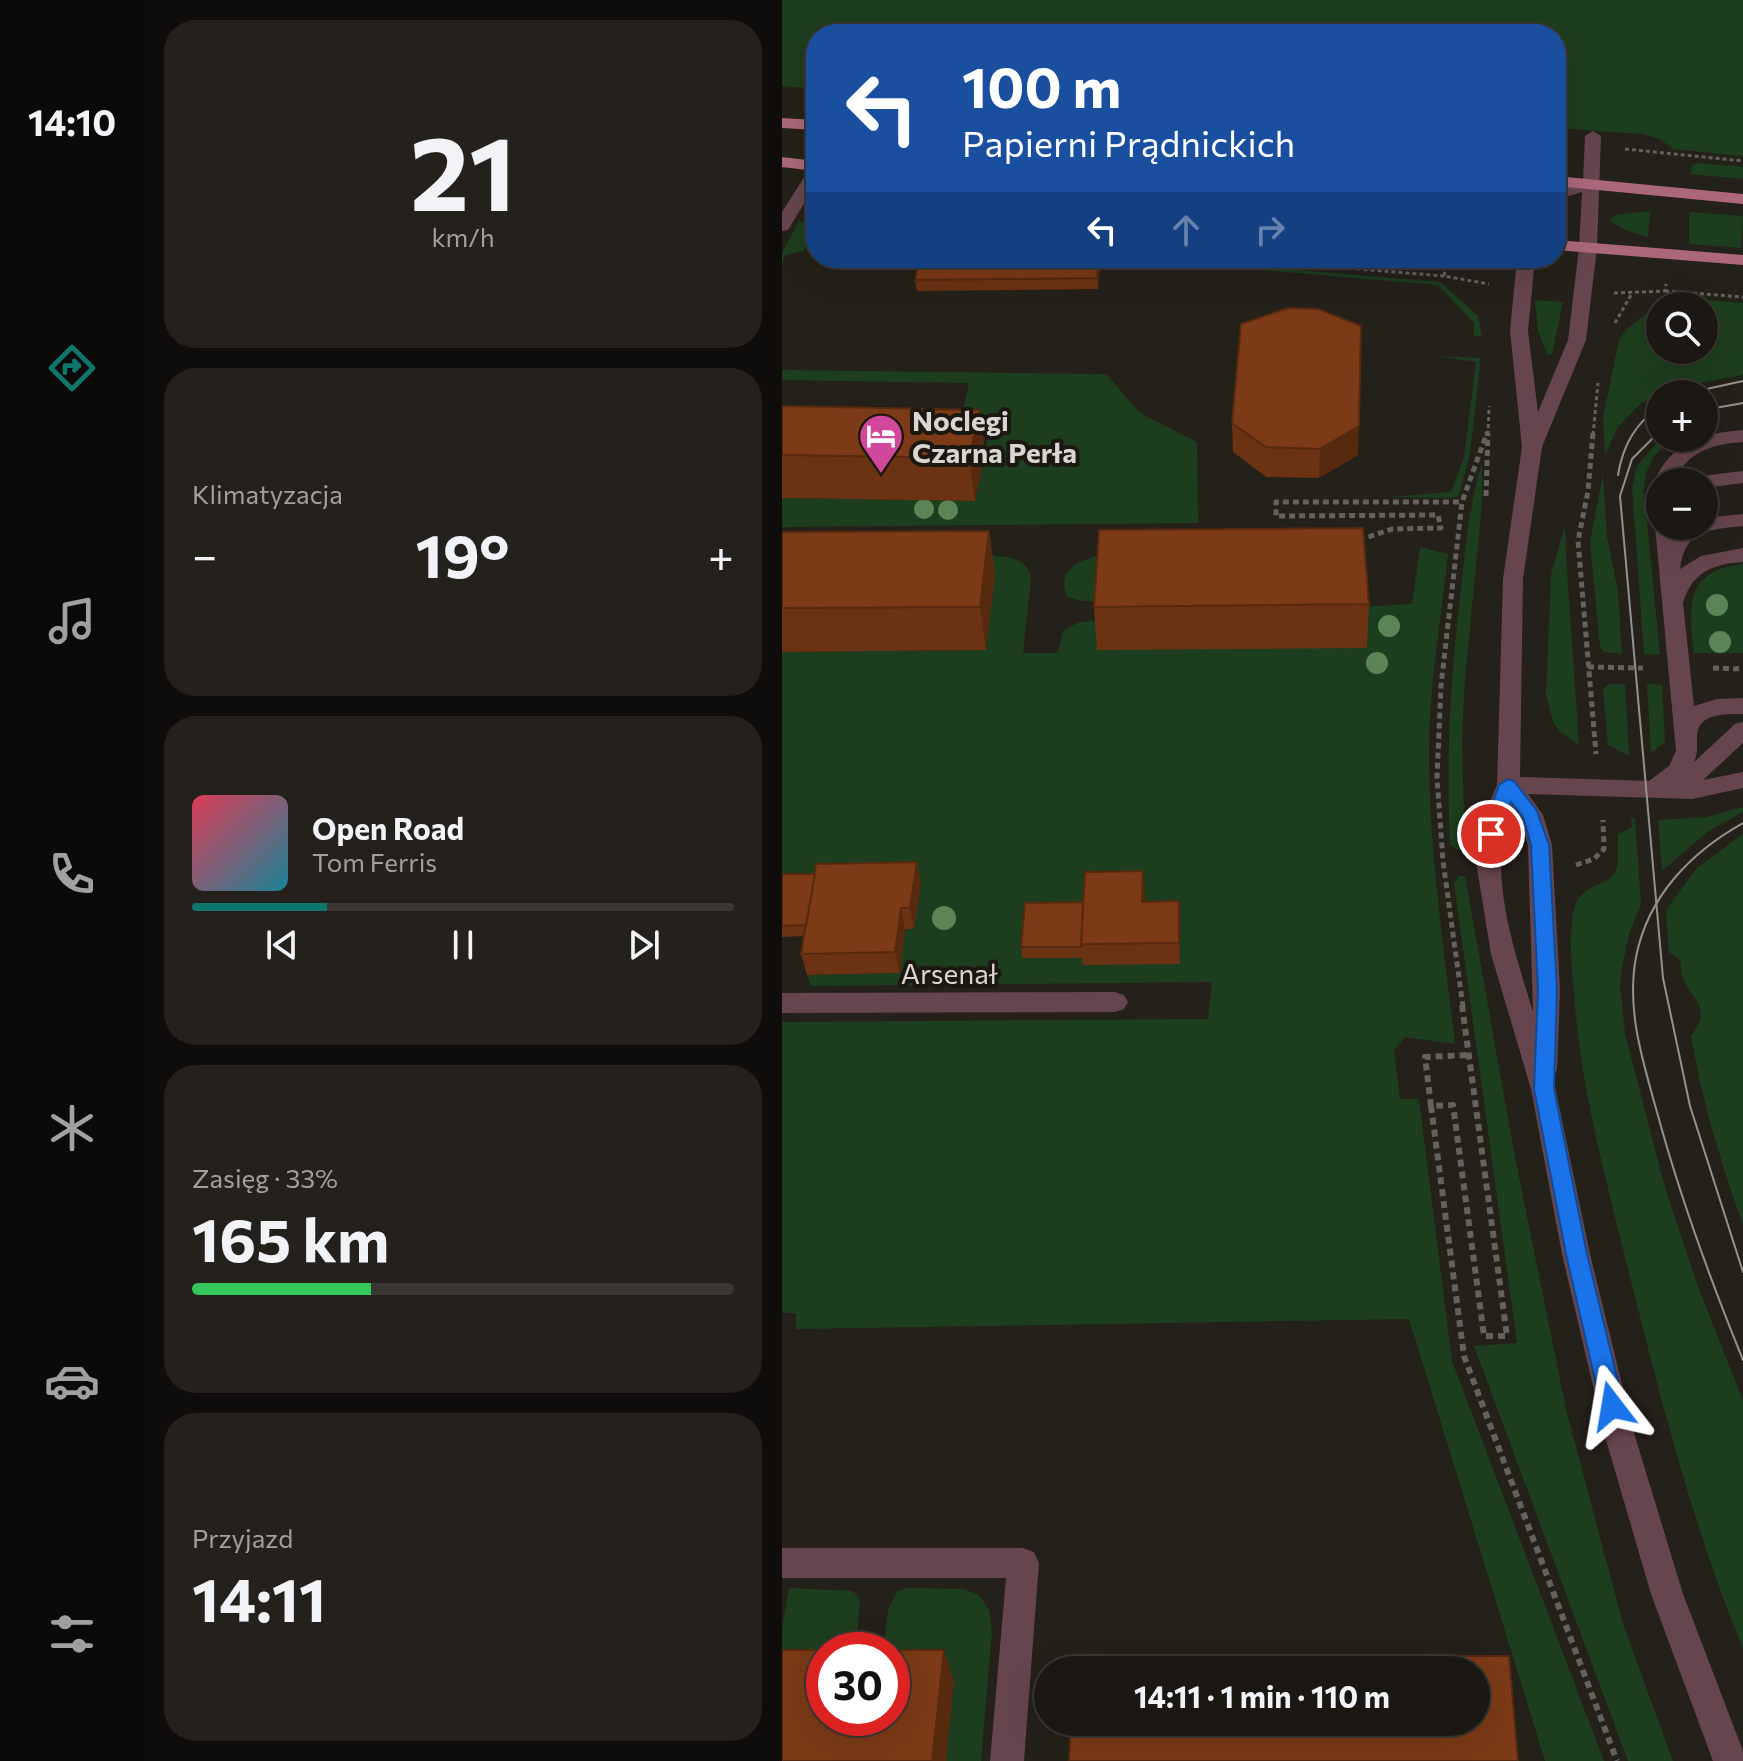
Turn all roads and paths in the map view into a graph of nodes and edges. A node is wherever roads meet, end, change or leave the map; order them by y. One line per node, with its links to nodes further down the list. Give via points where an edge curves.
1 (782, 123): 2 (main road)
2 (806, 124)
3 (1593, 136): 10 (street)
4 (1613, 148): 5 (path)
5 (1743, 161)
6 (782, 162): 7 (main road)
7 (806, 167)
8 (1566, 182): 10 (main road)
9 (806, 184): 13 (street)
10 (1591, 184): 11 (street); 12 (main road); 15 (street)
11 (1566, 192)
12 (1743, 199)
13 (784, 217)
14 (1566, 246): 15 (main road)
15 (1588, 248): 16 (main road); 31 (street, via 1577,340)
16 (1743, 260)
17 (1346, 268): 20 (path)
18 (1445, 268): 20 (path)
19 (1525, 268): 31 (street, via 1518,320)
20 (1444, 276): 22 (path)
21 (1666, 276): 23 (path)
22 (1494, 284)
23 (1665, 291): 25 (path); 26 (path)
24 (1605, 293): 25 (path)
25 (1631, 295): 27 (path)
26 (1743, 297)
27 (1613, 328)
28 (1601, 373): 47 (path, via 1578,541)
29 (1488, 429): 35 (path)
30 (1743, 436): 32 (street, via 1717,438 1689,449)
31 (1532, 447): 49 (street, via 1513,579)
32 (1670, 468)
33 (1743, 477): 34 (street)
34 (1718, 480)
35 (1462, 502): 40 (path, via 1276,502 1276,516 1438,515 1441,528 1392,529); 55 (path, via 1441,686 1437,778)
36 (1743, 520): 37 (street)
37 (1718, 523)
38 (1667, 540): 42 (street)
39 (1679, 540): 42 (street)
40 (1356, 541)
41 (1743, 555): 43 (street, via 1707,560 1690,570 1676,587)
42 (1670, 572): 43 (street)
43 (1673, 605): 46 (street)
44 (1743, 706): 46 (street, via 1706,709)
45 (1743, 730): 50 (street, via 1696,774)
46 (1686, 731): 50 (street, via 1685,760 1677,773)
47 (1596, 757)
48 (1743, 780): 50 (street, via 1698,790)
49 (1508, 785): 50 (street); 56 (street, via 1531,815 1540,845 1547,990); 56 (street, via 1495,818 1488,862 1503,954)
50 (1651, 791)
51 (1603, 821): 52 (path, via 1599,854 1586,863)
52 (1565, 864)
53 (1115, 1002): 54 (street, Arsenał)
54 (782, 1003)
55 (1468, 1055): 57 (path, via 1425,1057); 57 (path, via 1507,1336 1484,1336 1453,1105)
56 (1544, 1089): 61 (street, via 1619,1433 1667,1594)
57 (1431, 1106): 60 (path, via 1464,1356)
58 (782, 1563): 59 (street, via 1023,1563)
59 (1007, 1761)
60 (1617, 1761)
61 (1730, 1761)

